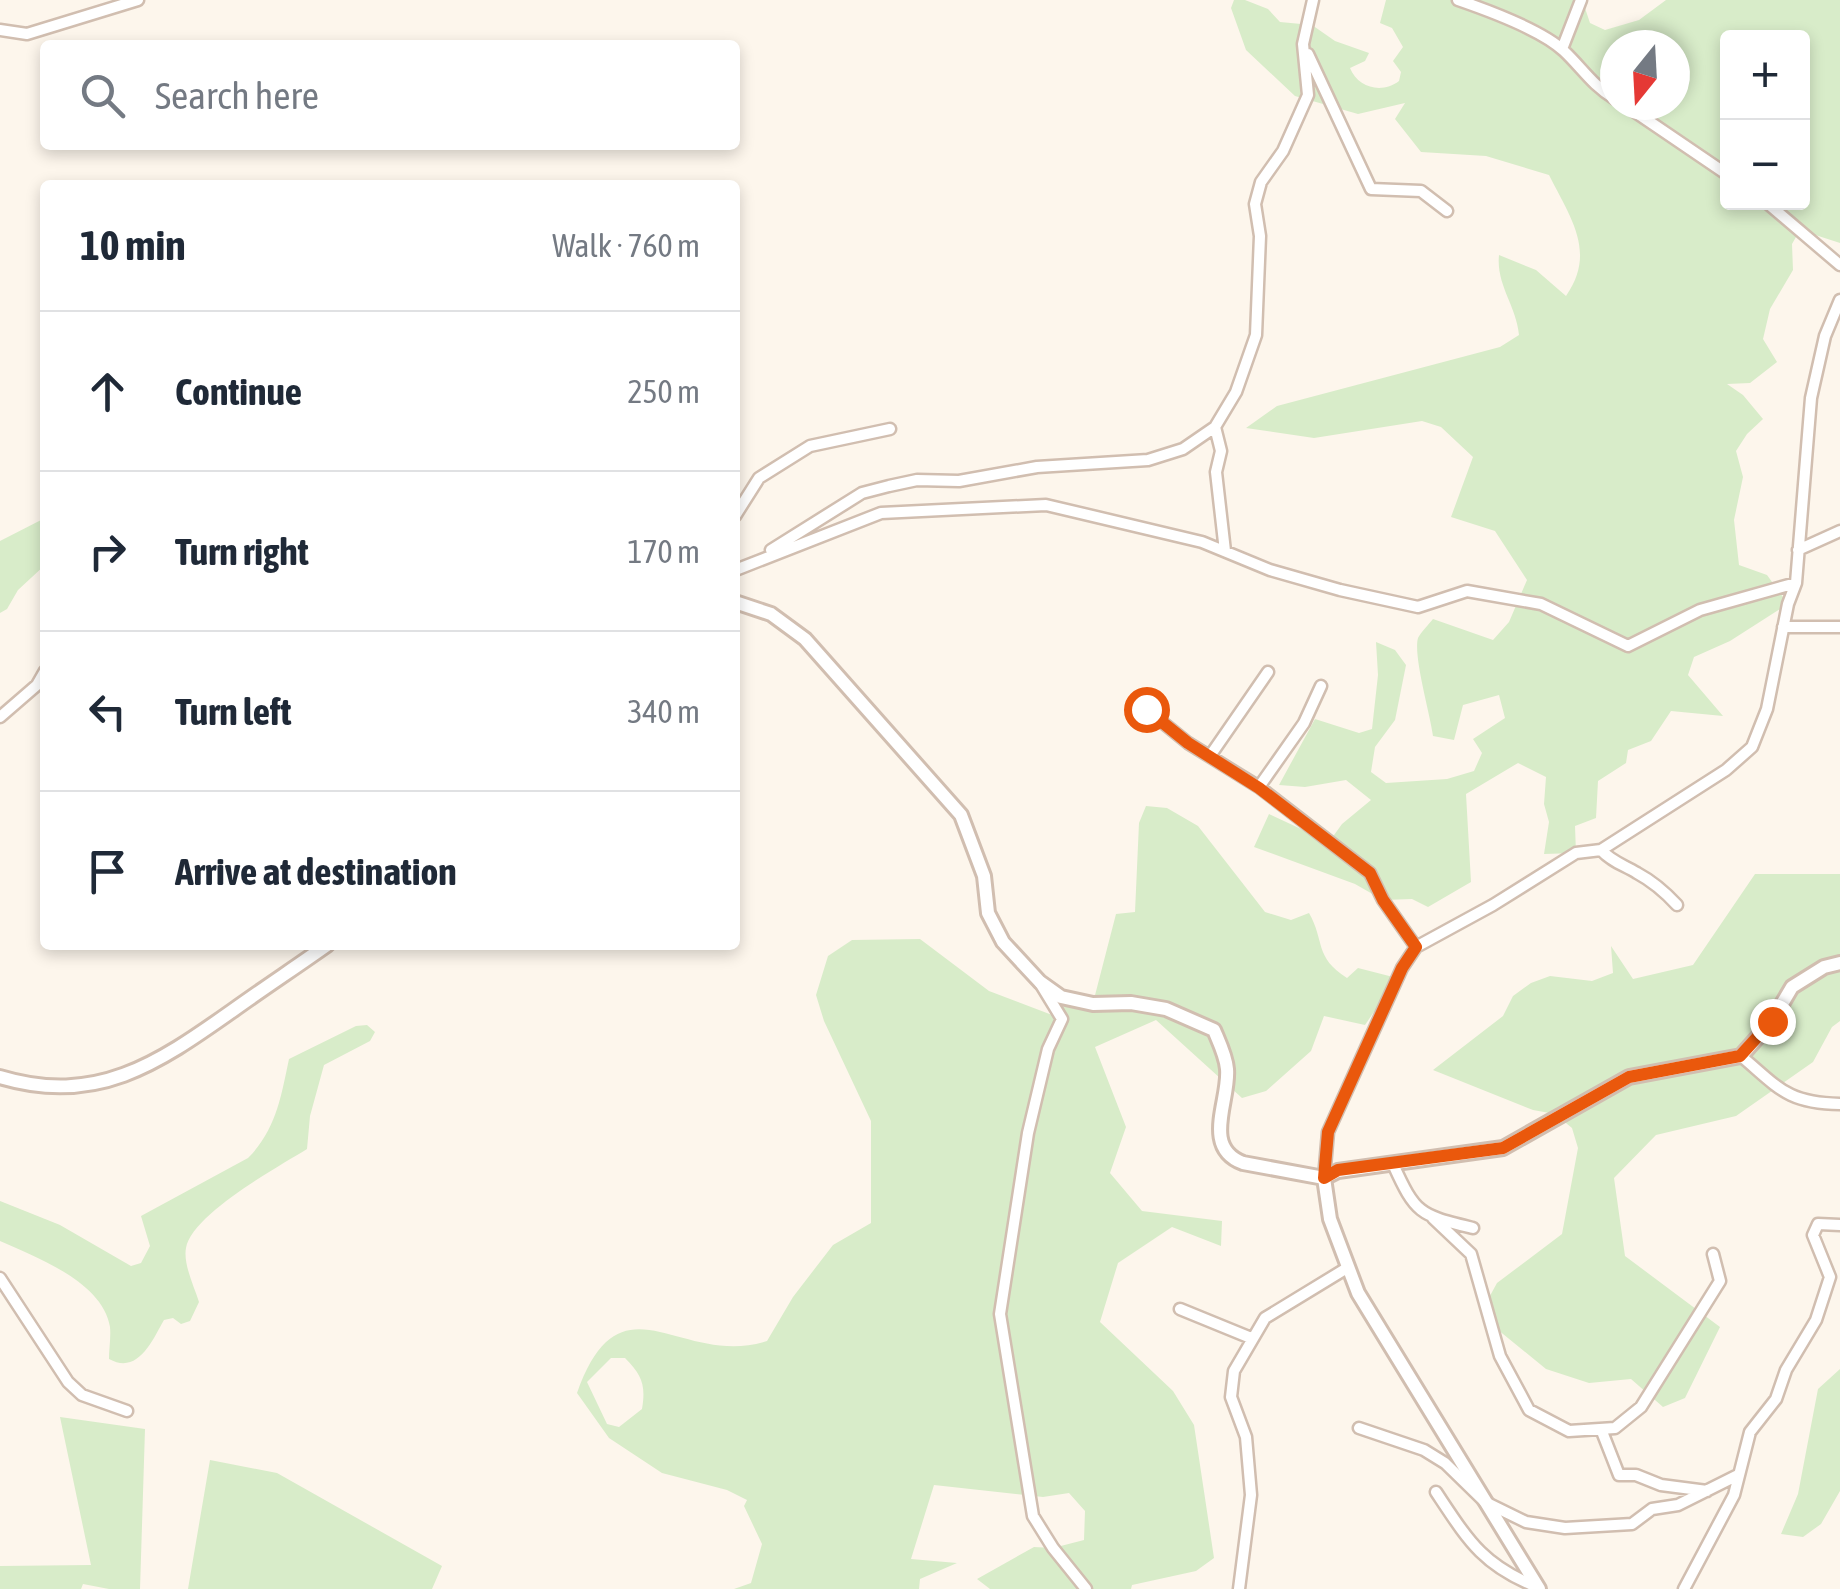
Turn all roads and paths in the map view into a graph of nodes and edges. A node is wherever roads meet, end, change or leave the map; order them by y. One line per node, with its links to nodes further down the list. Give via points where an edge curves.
1 (138, 0): 5 (street, via 27,34)
2 (1313, 0): 6 (street)
3 (1458, 0): 7 (street)
4 (1581, 0): 7 (street)
5 (0, 30)
6 (1303, 44): 12 (street, via 1371,189 1421,191); 15 (street, via 1308,95 1255,204 1256,335)
7 (1562, 48): 8 (street)
8 (1600, 90)
9 (1646, 120): 10 (street)
10 (1720, 170)
11 (1777, 210): 13 (street)
12 (1446, 212)
13 (1840, 265)
14 (1840, 300): 19 (street, via 1811,398)
15 (1215, 428): 20 (street); 21 (street, via 1183,449 1148,460 917,480 862,494)
16 (890, 430): 17 (street, via 810,446 760,478)
17 (740, 508)
18 (1840, 531): 19 (street)
19 (1798, 550): 23 (street)
20 (1225, 551): 22 (street, via 1046,506 881,513); 23 (street, via 1270,570 1418,607 1467,591 1541,604 1628,646 1700,610)
21 (740, 569)
22 (740, 569)
23 (1796, 582): 25 (street)
24 (740, 604): 39 (street, via 780,618 805,639 962,815 984,876 988,913 1003,942)
25 (1783, 626): 26 (street); 34 (street, via 1767,709 1752,747)
26 (1840, 626)
27 (1268, 672): 32 (street)
28 (40, 679): 31 (street)
29 (1321, 686): 33 (street)
30 (1146, 709): 32 (street)
31 (0, 717)
32 (1210, 756): 33 (street)
33 (1259, 788): 36 (street, via 1370,873)
34 (1601, 850): 35 (street); 36 (street, via 1576,853)
35 (1677, 905)
36 (1416, 947): 44 (street, via 1328,1132)
37 (320, 950): 41 (street, via 128,1076 78,1088)
38 (1840, 963): 40 (street, via 1792,987)
39 (1040, 982): 44 (street, via 1061,997 1166,1009 1214,1030 1227,1070 1220,1110 1224,1150 1255,1167); 61 (street, via 1062,1019 1028,1133 1000,1314 1033,1516)
40 (1740, 1056): 42 (street, via 1793,1097); 43 (street, via 1629,1077 1503,1148)
41 (0, 1078)
42 (1840, 1104)
43 (1394, 1164): 44 (street, via 1338,1170); 45 (street, via 1417,1210)
44 (1324, 1178): 49 (street)
45 (1434, 1218): 47 (street); 55 (street, via 1471,1254 1500,1356 1530,1410 1569,1431)
46 (1840, 1224): 56 (street, via 1818,1224 1813,1235 1830,1277 1776,1399 1750,1432)
47 (1473, 1228)
48 (1713, 1254): 55 (street, via 1720,1281 1691,1329 1641,1407 1616,1428)
49 (1347, 1268): 52 (street, via 1265,1318); 59 (street)
50 (0, 1278): 53 (street, via 68,1382 82,1395)
51 (1180, 1309): 52 (street)
52 (1251, 1338): 62 (street, via 1234,1371 1231,1397 1246,1437 1251,1495)
53 (126, 1411)
54 (1359, 1428): 59 (street, via 1424,1450)
55 (1601, 1429): 57 (street, via 1620,1474)
56 (1738, 1474): 57 (street); 63 (street, via 1734,1495)
57 (1707, 1491): 59 (street, via 1678,1506 1652,1509 1632,1524 1565,1528 1526,1522)
58 (1436, 1492): 60 (street, via 1476,1548 1505,1574)
59 (1485, 1502): 60 (street)
60 (1539, 1588)
61 (1086, 1589)
62 (1239, 1589)
63 (1684, 1589)

